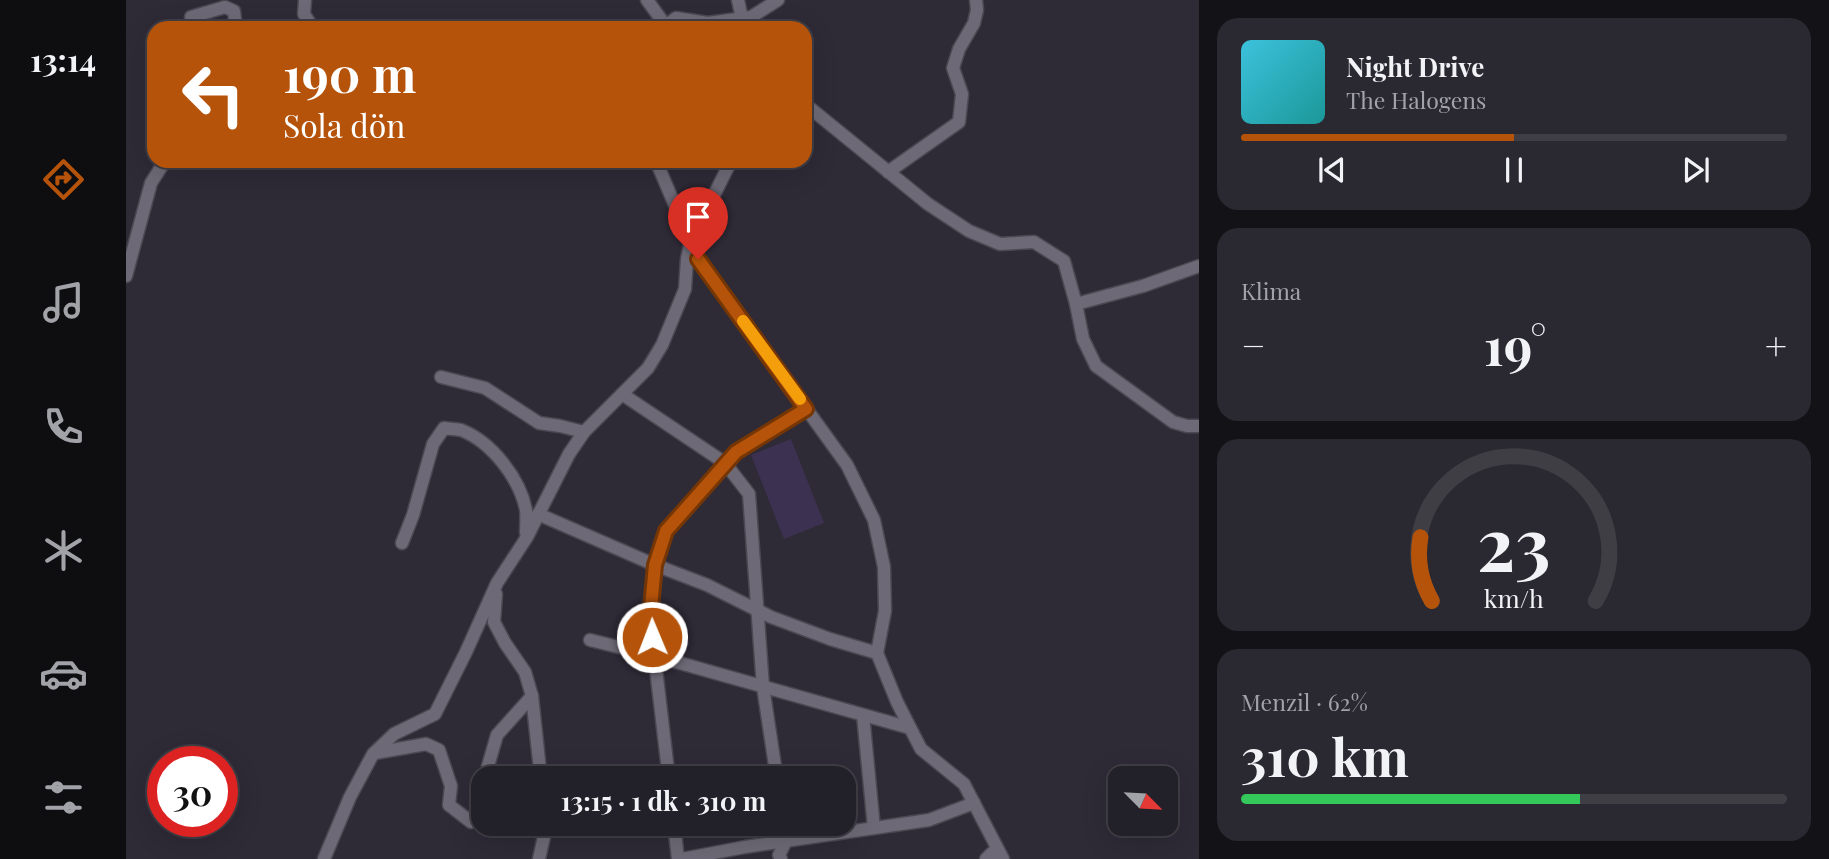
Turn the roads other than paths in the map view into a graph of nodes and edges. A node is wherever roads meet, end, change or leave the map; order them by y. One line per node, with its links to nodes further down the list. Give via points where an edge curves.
1 (305, 0): 8 (street)
2 (647, 0): 9 (street)
3 (738, 0): 12 (street)
4 (778, 0): 13 (street)
5 (976, 0): 18 (street, via 974,23 953,68 962,94 959,122)
6 (191, 17): 7 (street, via 225,7 234,11)
7 (235, 21)
8 (308, 21)
9 (661, 21)
10 (672, 21): 11 (street)
11 (695, 21)
12 (743, 21)
13 (746, 21)
14 (812, 110): 18 (street)
15 (161, 168): 21 (street, via 151,183)
16 (659, 168): 19 (street)
17 (728, 168): 19 (street)
18 (888, 172): 22 (street, via 969,231 1000,244 1034,242 1063,261)
19 (691, 241): 24 (street, via 685,289 662,345 648,368); 25 (street, via 698,259)
20 (1199, 266): 22 (street)
21 (126, 276)
22 (1076, 304): 26 (street, via 1083,339 1096,366 1173,422)
23 (441, 377): 27 (street, via 485,388 539,423)
24 (622, 394): 27 (street); 28 (street)
25 (806, 409): 28 (street); 36 (street, via 847,465 874,520 884,568 884,611)
26 (1199, 425)
27 (584, 432): 29 (street)
28 (725, 463): 32 (street, via 666,531); 34 (street, via 749,494)
29 (538, 514): 30 (street); 32 (street)
30 (527, 537): 31 (street, via 523,498 508,467 484,444 460,430 444,428 433,444); 33 (street)
31 (402, 543)
32 (655, 565): 34 (street); 37 (street, via 650,618)
33 (496, 583): 39 (street, via 494,622 525,672); 42 (street, via 435,714 394,734)
34 (756, 609): 36 (street); 38 (street)
35 (590, 640): 37 (street)
36 (877, 653): 41 (street)
37 (654, 656): 38 (street); 45 (street)
38 (763, 687): 40 (street); 46 (street)
39 (532, 696): 43 (street, via 497,735); 44 (street)
40 (863, 715): 41 (street); 49 (street)
41 (911, 728): 47 (street, via 921,748 964,784)
42 (373, 754): 48 (street, via 426,744 439,750 451,786 449,805); 55 (street)
43 (488, 766)
44 (540, 766)
45 (667, 766)
46 (775, 766)
47 (974, 803): 49 (street, via 929,820); 60 (street)
48 (471, 822)
49 (874, 828): 53 (street)
50 (544, 836): 56 (street)
51 (676, 836): 57 (street)
52 (785, 836): 53 (street)
53 (786, 841): 54 (street); 58 (street)
54 (731, 855): 57 (street)
55 (324, 859)
56 (539, 859)
57 (680, 859)
58 (780, 859)
59 (986, 859): 60 (street, via 992,853)
60 (1002, 859)

